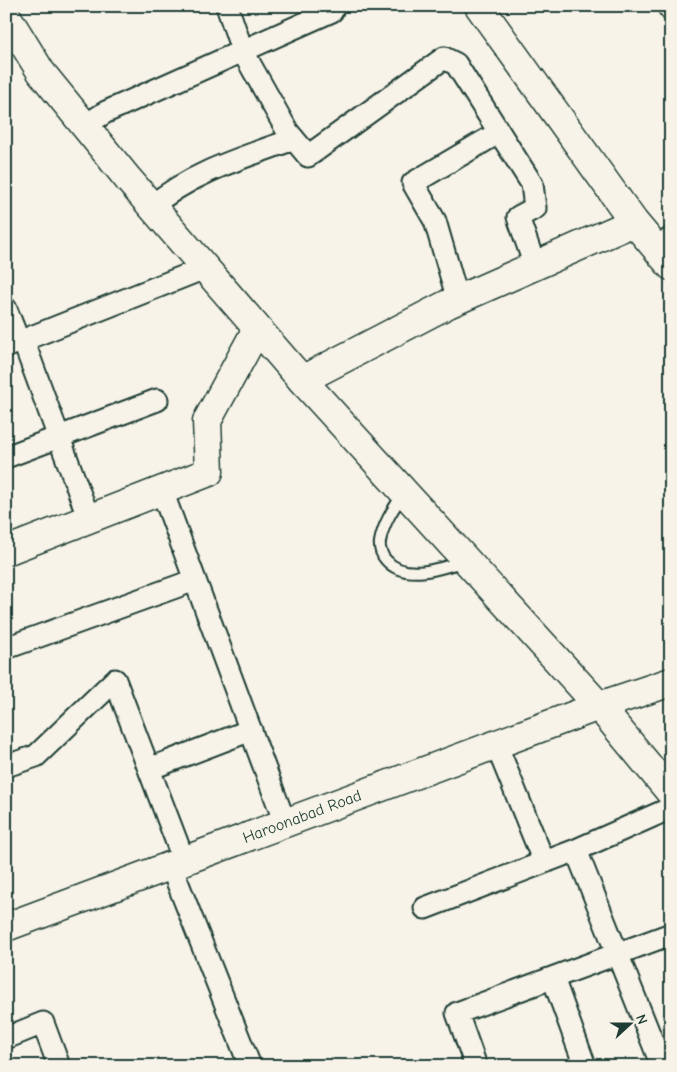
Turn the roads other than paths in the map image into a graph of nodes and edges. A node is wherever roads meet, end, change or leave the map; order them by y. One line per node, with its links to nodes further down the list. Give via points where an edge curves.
1 (227, 6): 8 (street)
2 (330, 6): 8 (street, via 332,11)
3 (668, 6): 5 (street)
4 (487, 9): 14 (main road)
5 (671, 10)
6 (6, 15): 9 (main road)
7 (6, 37): 9 (main road)
8 (242, 50): 10 (street, via 106,112); 12 (street)
9 (41, 72): 10 (main road)
10 (84, 126): 13 (main road)
11 (498, 133): 12 (street, via 456,64 444,58 308,156); 16 (street, via 532,184 535,208 518,217); 18 (street, via 413,183 435,221)
12 (294, 138): 13 (street, via 216,168 168,193)
13 (152, 206): 17 (main road)
14 (634, 222): 15 (main road); 16 (main road)
15 (666, 251)
16 (535, 266): 18 (main road)
17 (205, 268): 20 (main road); 21 (street)
18 (458, 300): 22 (main road)
19 (6, 310): 21 (street)
20 (257, 329): 22 (main road); 26 (main road, via 207,421 209,472)
21 (16, 343): 24 (street)
22 (302, 380): 27 (main road)
23 (157, 400): 24 (street)
24 (59, 438): 25 (street); 28 (street)
25 (6, 457)
26 (162, 491): 28 (main road); 31 (street)
27 (404, 492): 30 (main road); 30 (lane, via 383,528 380,545 384,558 394,568 405,572)
28 (89, 519): 29 (main road)
29 (6, 551)
30 (466, 560): 34 (main road)
31 (195, 580): 32 (street); 35 (street)
32 (6, 648)
33 (671, 682): 34 (main road, Haroonabad Road)
34 (599, 706): 36 (main road, Haroonabad Road); 39 (main road)
35 (251, 730): 38 (street); 41 (street)
36 (496, 744): 41 (main road, Haroonabad Road); 43 (street)
37 (6, 766): 38 (street, via 36,756 115,680)
38 (149, 768): 44 (street)
39 (671, 793)
40 (671, 808): 42 (street)
41 (285, 823): 44 (main road, Haroonabad Road)
42 (576, 850): 43 (street); 48 (street)
43 (544, 862): 45 (street)
44 (178, 863): 46 (main road, Haroonabad Road); 52 (street)
45 (425, 908)
46 (6, 927)
47 (671, 934): 48 (street)
48 (618, 954): 49 (street); 55 (street)
49 (553, 978): 53 (street, via 457,1013); 54 (street)
50 (6, 1038): 51 (street, via 43,1023)
51 (59, 1066)
52 (250, 1066)
53 (476, 1066)
54 (585, 1066)
55 (662, 1066)

